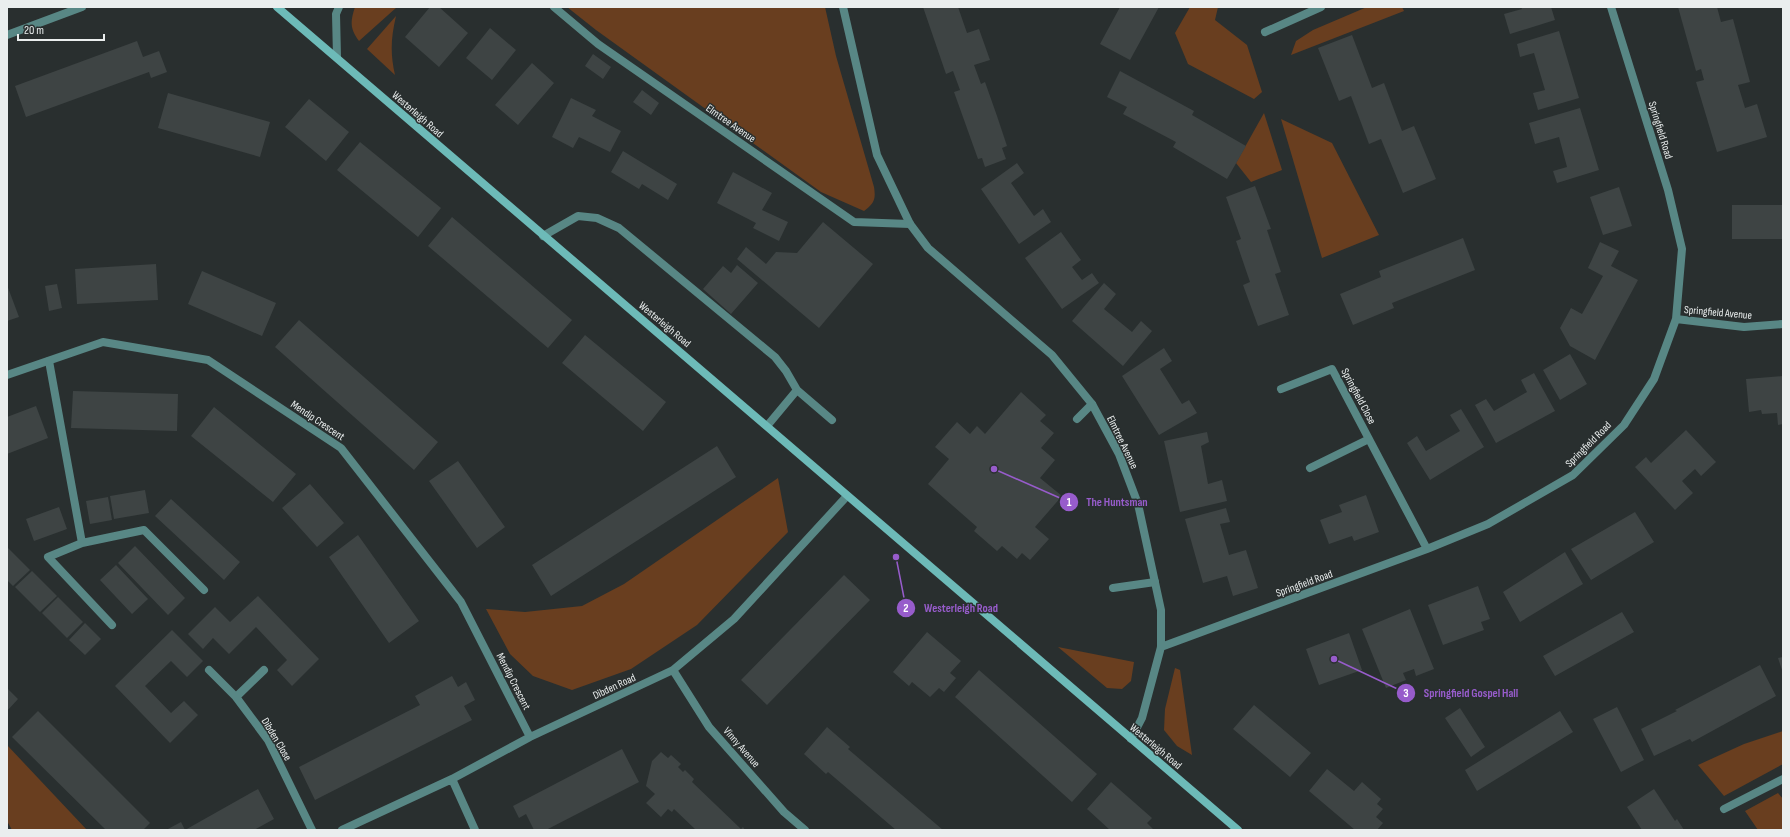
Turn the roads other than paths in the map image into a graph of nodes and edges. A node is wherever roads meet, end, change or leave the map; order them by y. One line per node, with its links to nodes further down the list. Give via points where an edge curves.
1 (82, 7): 9 (street)
2 (277, 7): 10 (street, Westerleigh Road)
3 (339, 7): 10 (street, via 336,14)
4 (554, 7): 11 (street, Elmtree Avenue, via 598,44 854,222)
5 (843, 7): 11 (street, Elmtree Avenue, via 877,155)
6 (1321, 7): 8 (street)
7 (1611, 7): 13 (street, Springfield Road, via 1668,190 1682,249)
8 (1265, 32)
9 (7, 35)
10 (337, 57): 12 (street, Westerleigh Road)
11 (910, 224): 19 (street, Elmtree Avenue, via 928,248 1052,355)
12 (543, 236): 18 (street, via 578,216 597,218 619,228 775,357); 22 (street, Westerleigh Road)
13 (1676, 319): 14 (street, Springfield Avenue, via 1744,327); 27 (street, Springfield Road, via 1654,379 1624,425 1574,475 1488,524)
14 (1783, 324)
15 (49, 361): 16 (street, Mendip Crescent); 26 (street); 37 (street, Mendip Crescent, via 104,342 208,360 341,448 461,602)
16 (7, 375)
17 (1281, 389): 23 (street, Springfield Close, via 1332,370)
18 (797, 390): 21 (street); 22 (street)
19 (1092, 404): 20 (street); 28 (street, Elmtree Avenue, via 1119,454 1138,504)
20 (1077, 419)
21 (832, 420)
22 (767, 426): 25 (street, Westerleigh Road)
23 (1369, 439): 24 (street, Springfield Close); 27 (street, Springfield Close)
24 (1310, 468)
25 (847, 496): 35 (street, Dibden Road, via 734,619); 38 (street, Westerleigh Road)
26 (82, 543): 30 (street, via 144,530); 31 (street, via 48,557)
27 (1427, 549): 32 (street, Springfield Road)
28 (1155, 582): 29 (street); 32 (street, Elmtree Avenue, via 1161,610)
29 (1113, 588)
30 (204, 590)
31 (112, 625)
32 (1161, 647): 38 (street, Elmtree Avenue, via 1142,718)
33 (210, 670): 36 (street, Dibden Close)
34 (264, 670): 36 (street)
35 (673, 670): 37 (street, Dibden Road); 45 (street, Vinny Avenue, via 710,726 784,812)
36 (236, 697): 42 (street, Dibden Close, via 268,740)
37 (530, 737): 39 (street, Dibden Road)
38 (1131, 739): 46 (street, Westerleigh Road)
39 (452, 779): 43 (street, Dibden Road); 44 (street)
40 (1783, 779): 41 (street)
41 (1724, 809)
42 (312, 830)
43 (342, 830)
44 (475, 830)
45 (805, 830)
46 (1238, 830)

